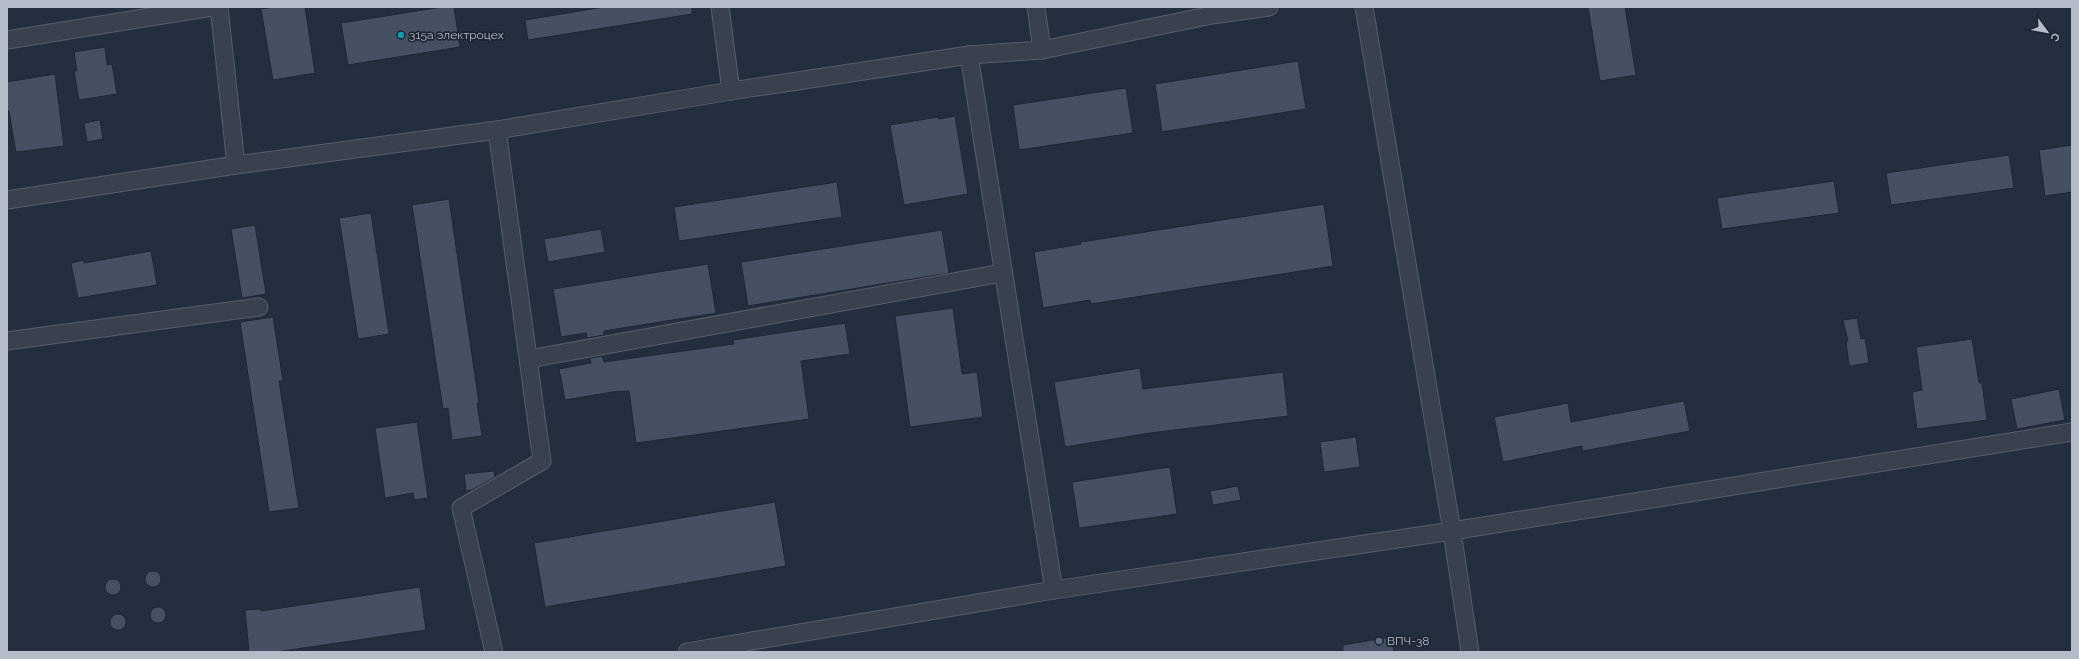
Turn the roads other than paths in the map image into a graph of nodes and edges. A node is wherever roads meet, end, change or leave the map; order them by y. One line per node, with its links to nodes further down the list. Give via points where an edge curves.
1 (212, 7): 8 (lane)
2 (219, 7): 13 (lane)
3 (720, 7): 11 (lane)
4 (1036, 7): 9 (lane)
5 (1269, 7): 7 (lane)
6 (1364, 7): 20 (lane)
7 (1211, 11): 9 (lane)
8 (7, 40)
9 (1042, 50): 10 (lane)
10 (969, 55): 11 (lane); 15 (lane)
11 (731, 91): 12 (lane)
12 (497, 130): 13 (lane); 18 (lane)
13 (236, 165): 14 (lane)
14 (7, 200)
15 (1002, 273): 18 (lane); 21 (lane)
16 (259, 307): 17 (lane)
17 (7, 341)
18 (529, 358): 22 (lane, via 542,461 460,508)
19 (2072, 432): 20 (lane)
20 (1452, 532): 21 (lane); 24 (lane)
21 (1054, 590): 23 (lane)
22 (494, 652)
23 (688, 652)
24 (1470, 652)

